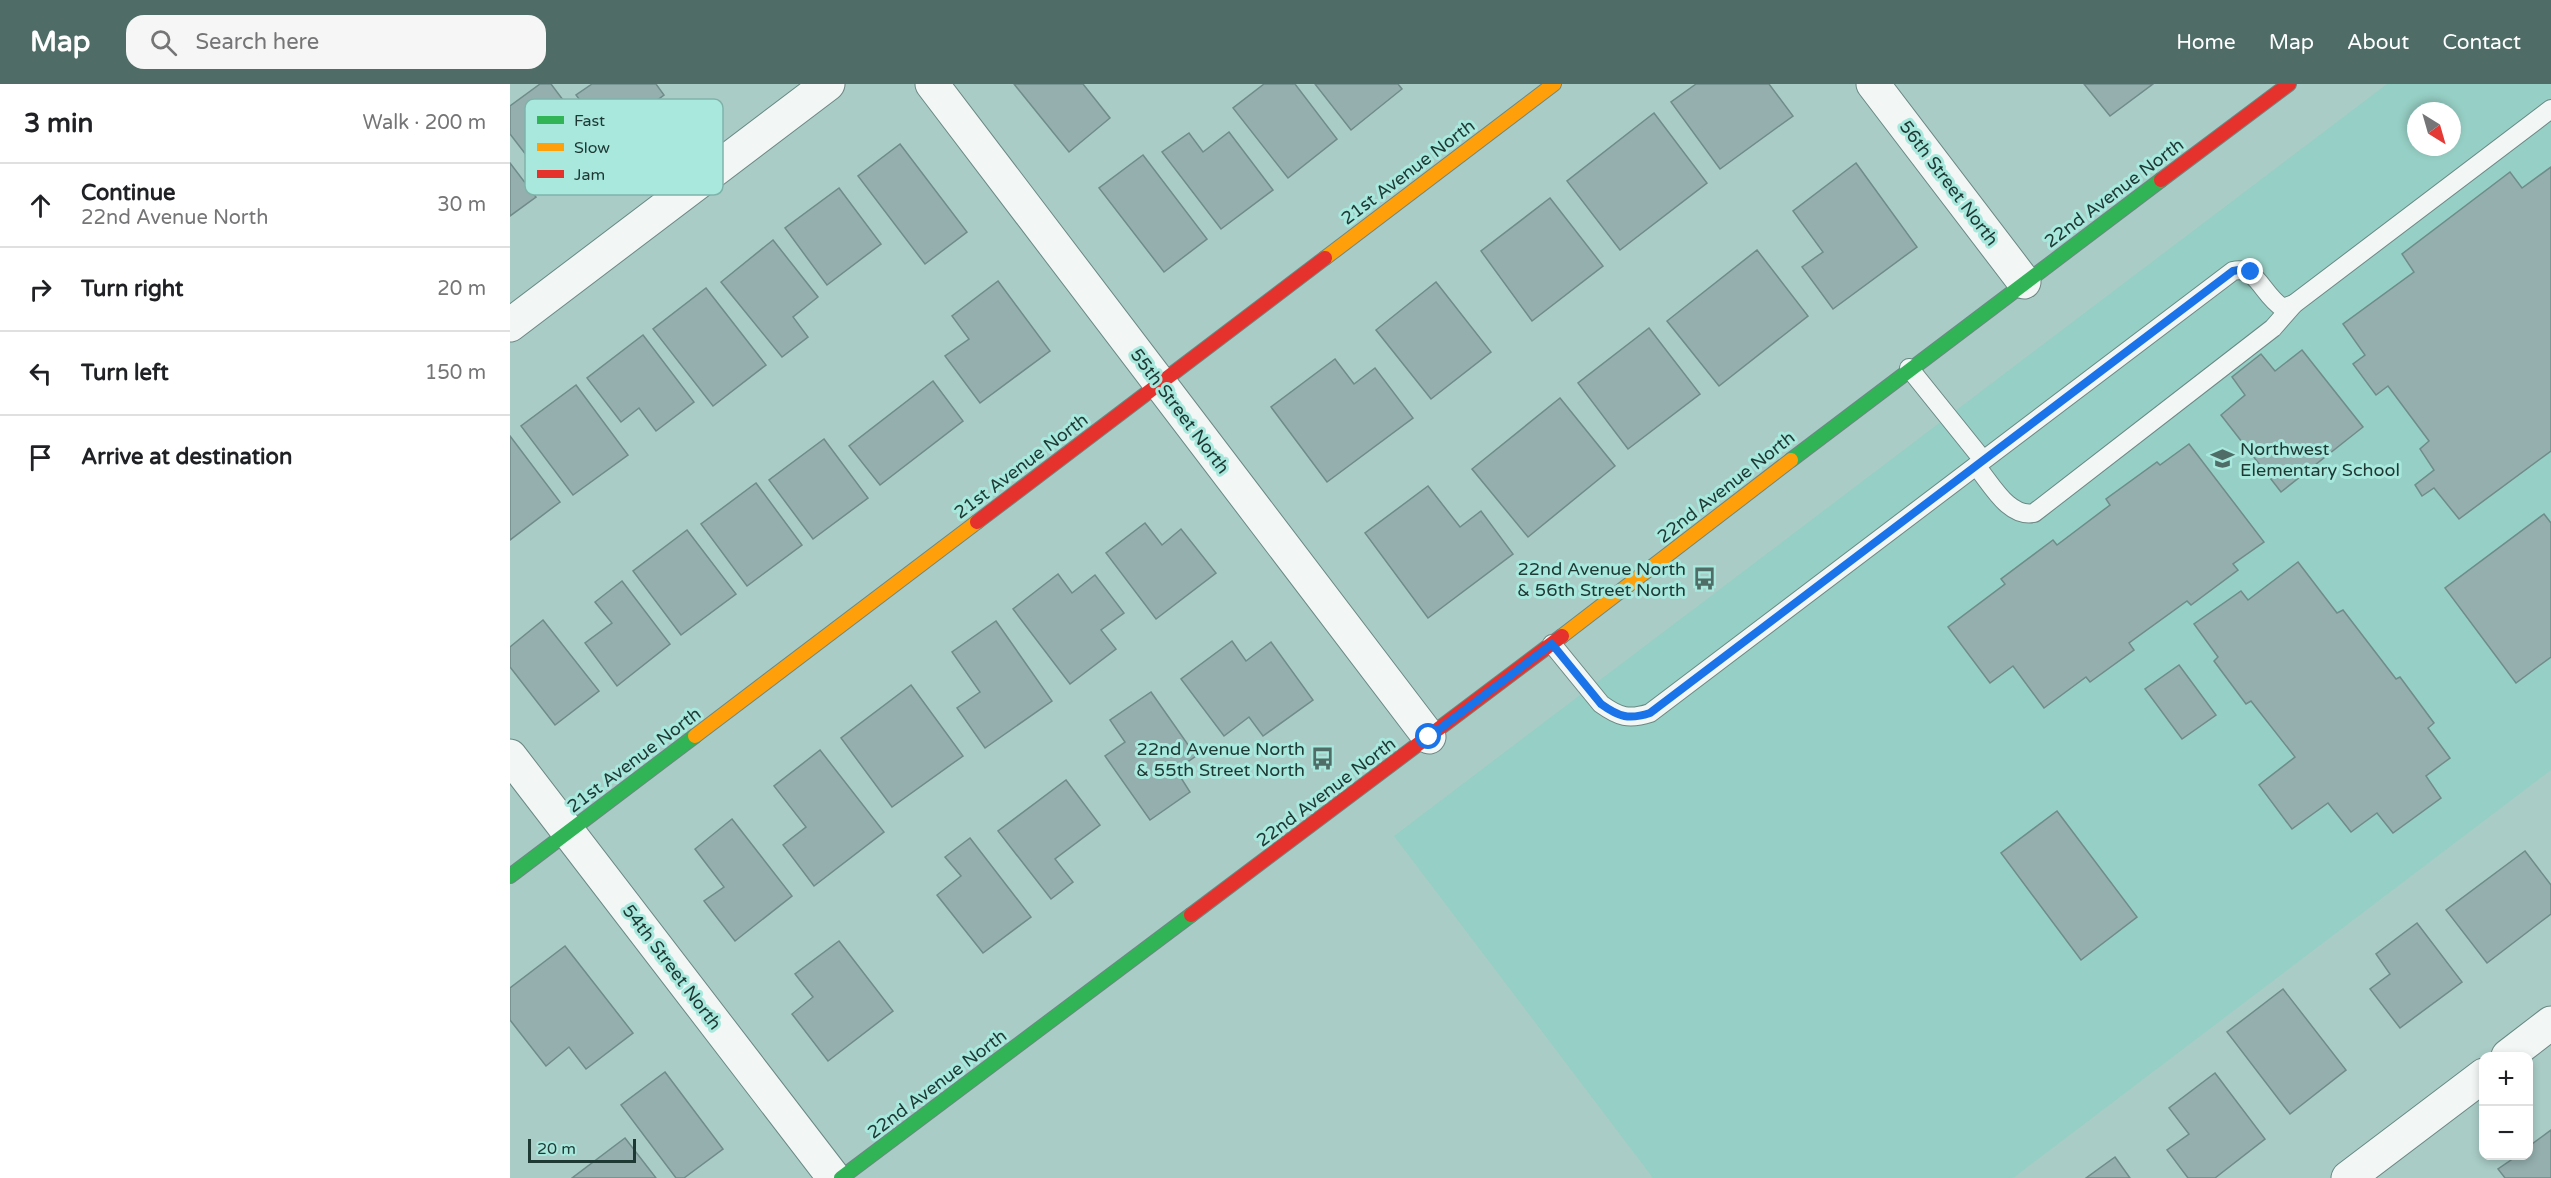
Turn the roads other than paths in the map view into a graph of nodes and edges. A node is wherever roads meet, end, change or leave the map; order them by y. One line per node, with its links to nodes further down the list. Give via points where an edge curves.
1 (828, 84): 7 (street)
2 (932, 84): 13 (street, 55th Street North)
3 (1554, 84): 13 (main road, 21st Avenue North)
4 (1873, 84): 9 (street, 56th Street North)
5 (2289, 84): 9 (main road, 22nd Avenue North)
6 (2551, 109): 10 (lane)
7 (723, 164)
8 (682, 195): 11 (street)
9 (2024, 282): 12 (main road, 22nd Avenue North)
10 (2294, 304): 14 (lane, via 2283,308 2251,272 2233,271); 14 (lane, via 2273,328 2034,513 2014,511)
11 (510, 325)
12 (1909, 368): 14 (lane); 15 (main road, 22nd Avenue North)
13 (1160, 383): 16 (street, 55th Street North); 18 (main road, 21st Avenue North)
14 (1980, 463): 15 (lane, via 1650,713 1622,717 1601,704)
15 (1552, 644): 16 (main road, 22nd Avenue North)
16 (1429, 737): 24 (main road, 22nd Avenue North)
17 (510, 756): 18 (street, 54th Street North)
18 (568, 832): 19 (main road, 21st Avenue North); 23 (street, 54th Street North)
19 (510, 876)
20 (2551, 1023): 21 (street)
21 (2513, 1052)
22 (2479, 1079): 25 (street)
23 (834, 1178)
24 (841, 1178)
25 (2348, 1178)

